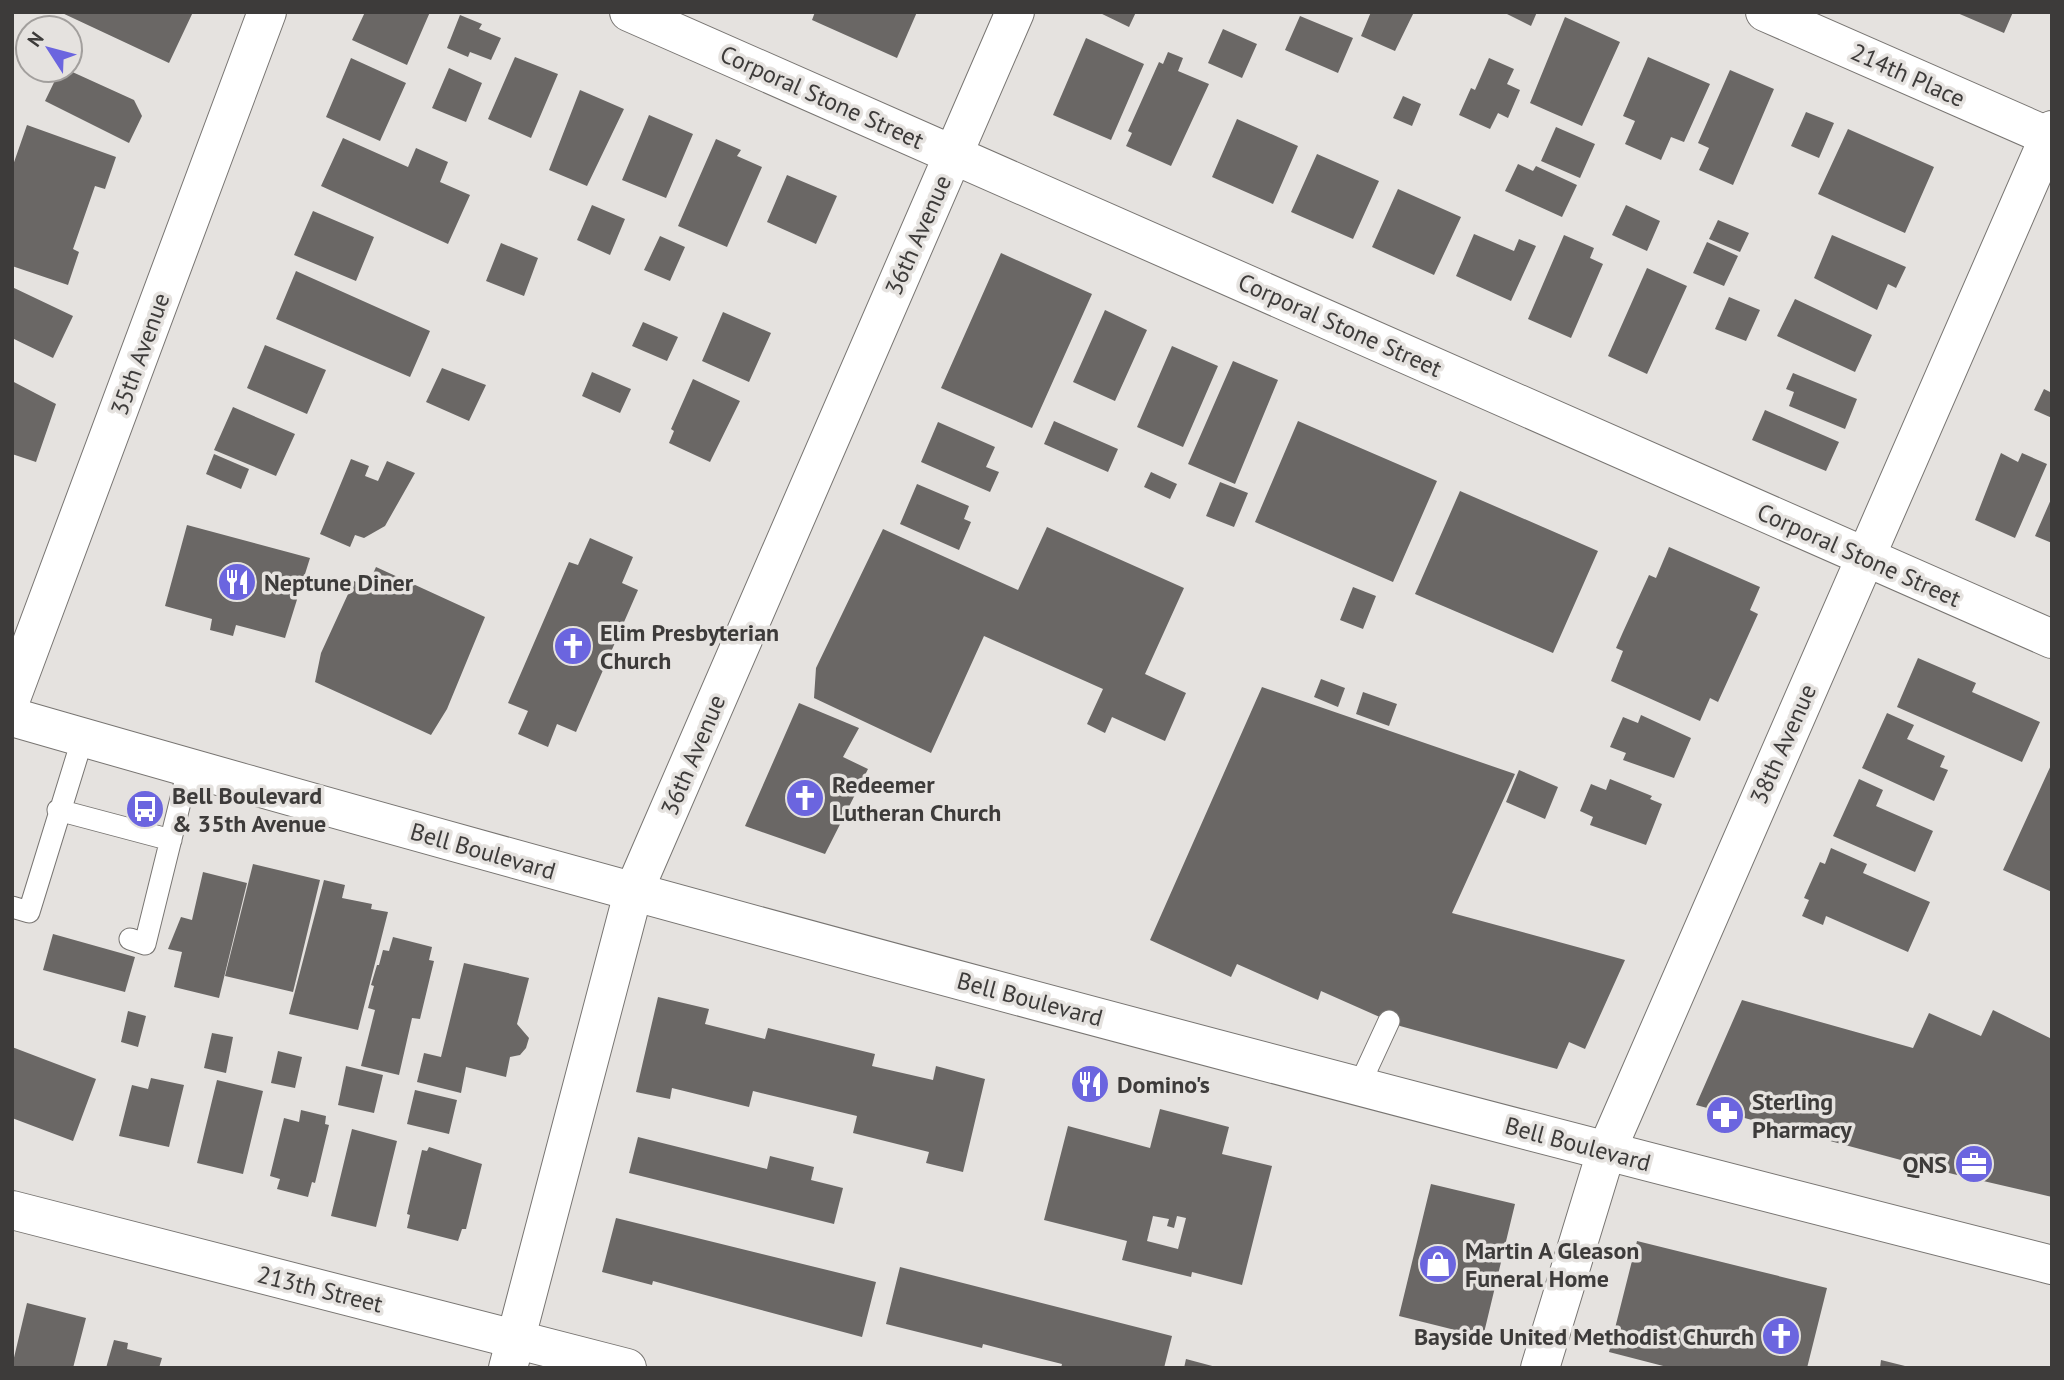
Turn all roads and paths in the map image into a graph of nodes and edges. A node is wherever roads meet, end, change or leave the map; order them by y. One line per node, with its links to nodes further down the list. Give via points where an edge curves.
1 (267, 12): 9 (street, 35th Avenue)
2 (629, 12): 6 (street, Corporal Stone Street)
3 (1015, 12): 6 (street, 36th Avenue)
4 (1765, 12): 5 (street, 214th Place)
5 (2051, 135): 7 (street, 38th Avenue)
6 (953, 155): 7 (street, Corporal Stone Street); 15 (street, 36th Avenue)
7 (1864, 557): 8 (street, Corporal Stone Street); 20 (street, 38th Avenue)
8 (2052, 639)
9 (12, 696)
10 (12, 717): 11 (street, Bell Boulevard)
11 (83, 737): 12 (street, Bell Boulevard); 13 (lane)
12 (189, 766): 14 (lane); 15 (street, Bell Boulevard)
13 (58, 810): 14 (lane); 16 (lane, via 52,868)
14 (171, 840): 17 (lane, via 149,893 145,944)
15 (633, 893): 19 (street, Bell Boulevard); 23 (street, 36th Avenue)
16 (30, 912)
17 (130, 939)
18 (1389, 1021): 19 (lane)
19 (1359, 1086): 20 (street, Bell Boulevard)
20 (1605, 1152): 22 (street, Bell Boulevard); 25 (street, 38th Avenue)
21 (12, 1210): 23 (street, 213th Street)
22 (2052, 1265)
23 (511, 1354): 24 (street, 213th Street)
24 (627, 1368)
25 (1540, 1368)

